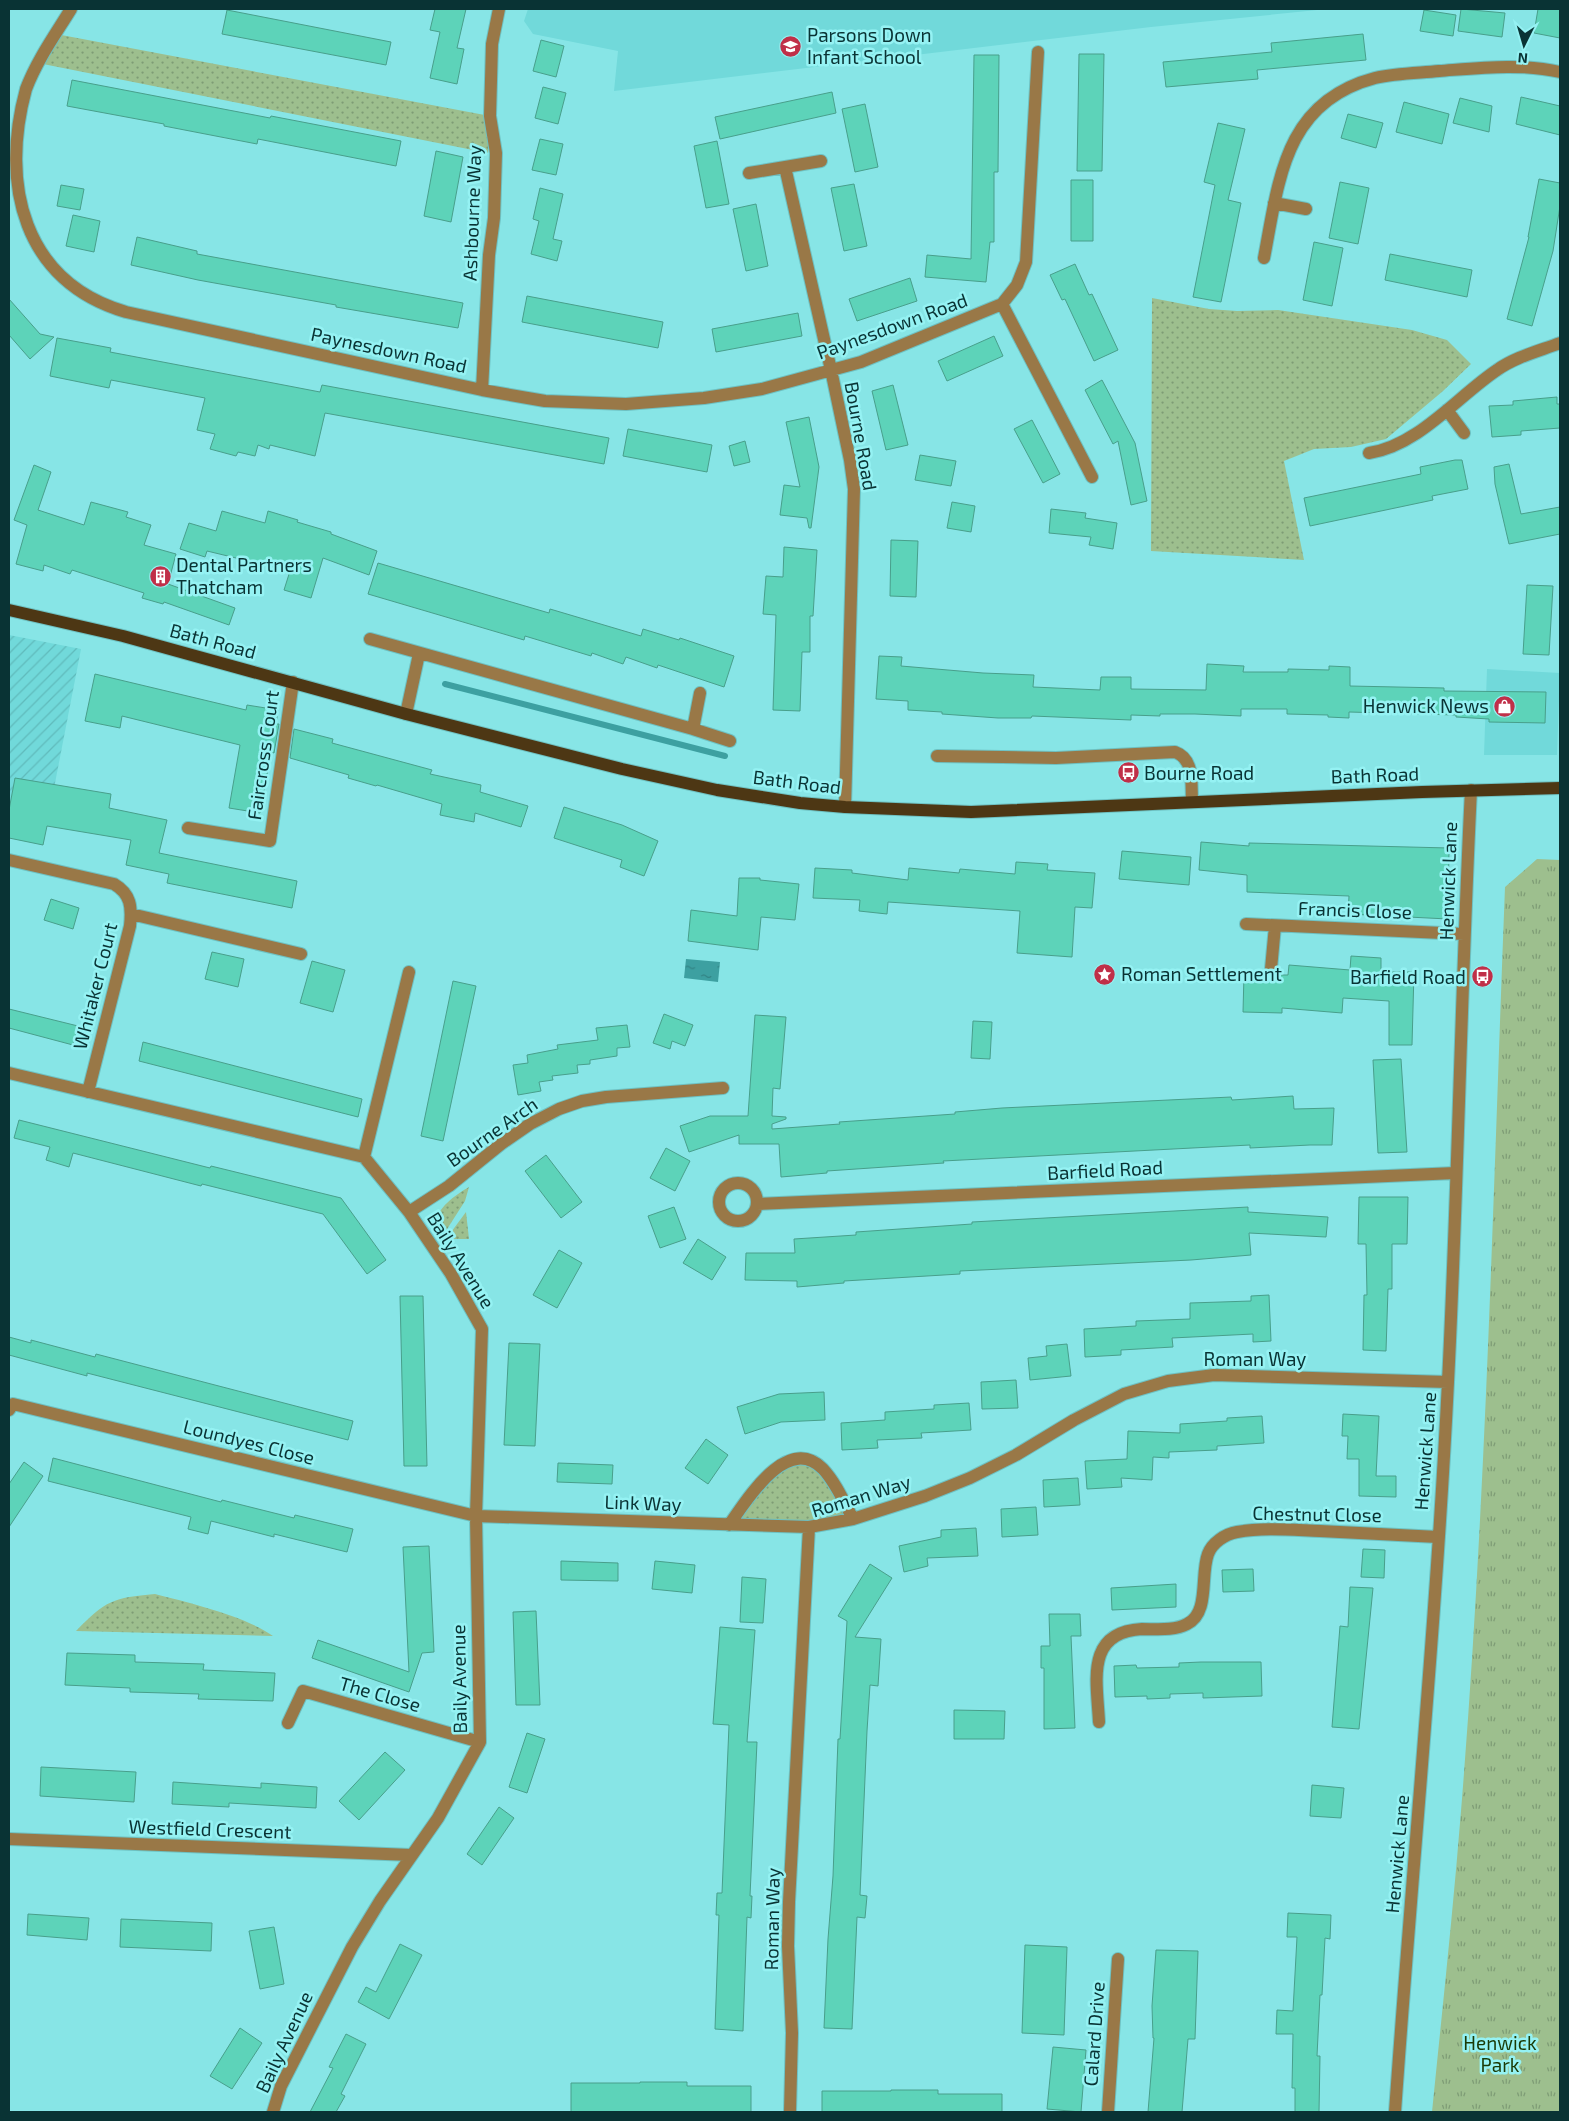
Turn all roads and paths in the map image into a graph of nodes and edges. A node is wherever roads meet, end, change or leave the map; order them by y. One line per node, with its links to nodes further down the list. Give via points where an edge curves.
1 (71, 9): 14 (street, Paynesdown Road, via 38,63 27,88 18,116 12,165 14,189 27,233 41,257 58,274 102,305 126,312)
2 (499, 9): 14 (street, Ashbourne Way, via 492,44 490,116 496,153)
3 (1038, 52): 11 (street, Paynesdown Road, via 1026,262 1017,285)
4 (1560, 72): 8 (street, via 1521,66 1469,69 1377,77 1355,84 1322,104 1298,133 1287,153)
5 (821, 161): 6 (street)
6 (785, 167): 7 (street); 13 (street, Bourne Road)
7 (749, 173)
8 (1274, 203): 9 (street); 10 (street)
9 (1306, 209)
10 (1264, 258)
11 (1002, 304): 13 (street, Paynesdown Road, via 861,362); 18 (street)
12 (1560, 343): 15 (street, via 1498,369)
13 (831, 370): 14 (street, Paynesdown Road, via 762,389 704,398 626,404 545,401); 31 (street, Bourne Road, via 854,489)
14 (482, 390)
15 (1447, 410): 16 (street); 17 (street, via 1405,439)
16 (1464, 433)
17 (1369, 453)
18 (1092, 477)
19 (9, 610): 22 (main road, Bath Road, via 123,636)
20 (370, 639): 21 (street)
21 (419, 654): 24 (street); 25 (street)
22 (293, 682): 24 (main road, Bath Road); 32 (street, Faircross Court, via 270,841)
23 (700, 693): 25 (street)
24 (406, 714): 31 (main road, Bath Road, via 717,790)
25 (692, 729): 26 (street)
26 (730, 741)
27 (937, 756): 30 (street, via 1056,758 1175,752 1183,756 1190,766)
28 (1560, 788): 29 (main road, Bath Road)
29 (1471, 790): 30 (main road, Bath Road); 37 (street, Henwick Lane)
30 (1192, 802): 31 (main road, Bath Road, via 971,812)
31 (845, 807)
32 (188, 828)
33 (9, 860): 34 (street, Whitaker Court, via 114,884 124,890)
34 (132, 914): 38 (street); 43 (street, Whitaker Court)
35 (1246, 924): 36 (street, Francis Close)
36 (1275, 926): 37 (street, Francis Close); 39 (street, Francis Close)
37 (1464, 934): 45 (street, Henwick Lane)
38 (301, 954)
39 (1272, 969)
40 (409, 972): 44 (street)
41 (9, 1073): 43 (street)
42 (723, 1088): 47 (street, Bourne Arch, via 606,1097 559,1109 530,1124)
43 (88, 1092): 44 (street)
44 (364, 1156): 47 (street)
45 (1455, 1173): 46 (street, Barfield Road); 48 (street, Henwick Lane)
46 (757, 1204)
47 (409, 1212): 50 (street, Baily Avenue, via 451,1274 482,1329)
48 (1448, 1382): 51 (street, Roman Way, via 1214,1374 1168,1381 1124,1394 970,1478); 54 (street, Henwick Lane)
49 (10, 1406): 50 (street, Loundyes Close)
50 (476, 1516): 52 (street, Link Way); 57 (street, Baily Avenue)
51 (852, 1519): 52 (street, via 824,1470 815,1463 800,1459 784,1462 769,1474); 53 (street, Roman Way)
52 (728, 1525): 53 (street, Link Way)
53 (809, 1527): 62 (street, Roman Way, via 789,1902)
54 (1438, 1537): 55 (street, Chestnut Close, via 1280,1529 1236,1532 1216,1542 1208,1553 1198,1615 1188,1624 1174,1628 1130,1630 1112,1637 1101,1650 1097,1672); 64 (street, Henwick Lane)
55 (1100, 1722)
56 (288, 1723): 57 (street, The Close, via 303,1691)
57 (480, 1742): 59 (street, Baily Avenue, via 438,1818)
58 (9, 1839): 59 (street, Westfield Crescent)
59 (410, 1855): 61 (street, Baily Avenue, via 352,1946 281,2086)
60 (1118, 1959): 63 (street, Calard Drive)
61 (273, 2112)
62 (790, 2112)
63 (1108, 2112)
64 (1395, 2112)

